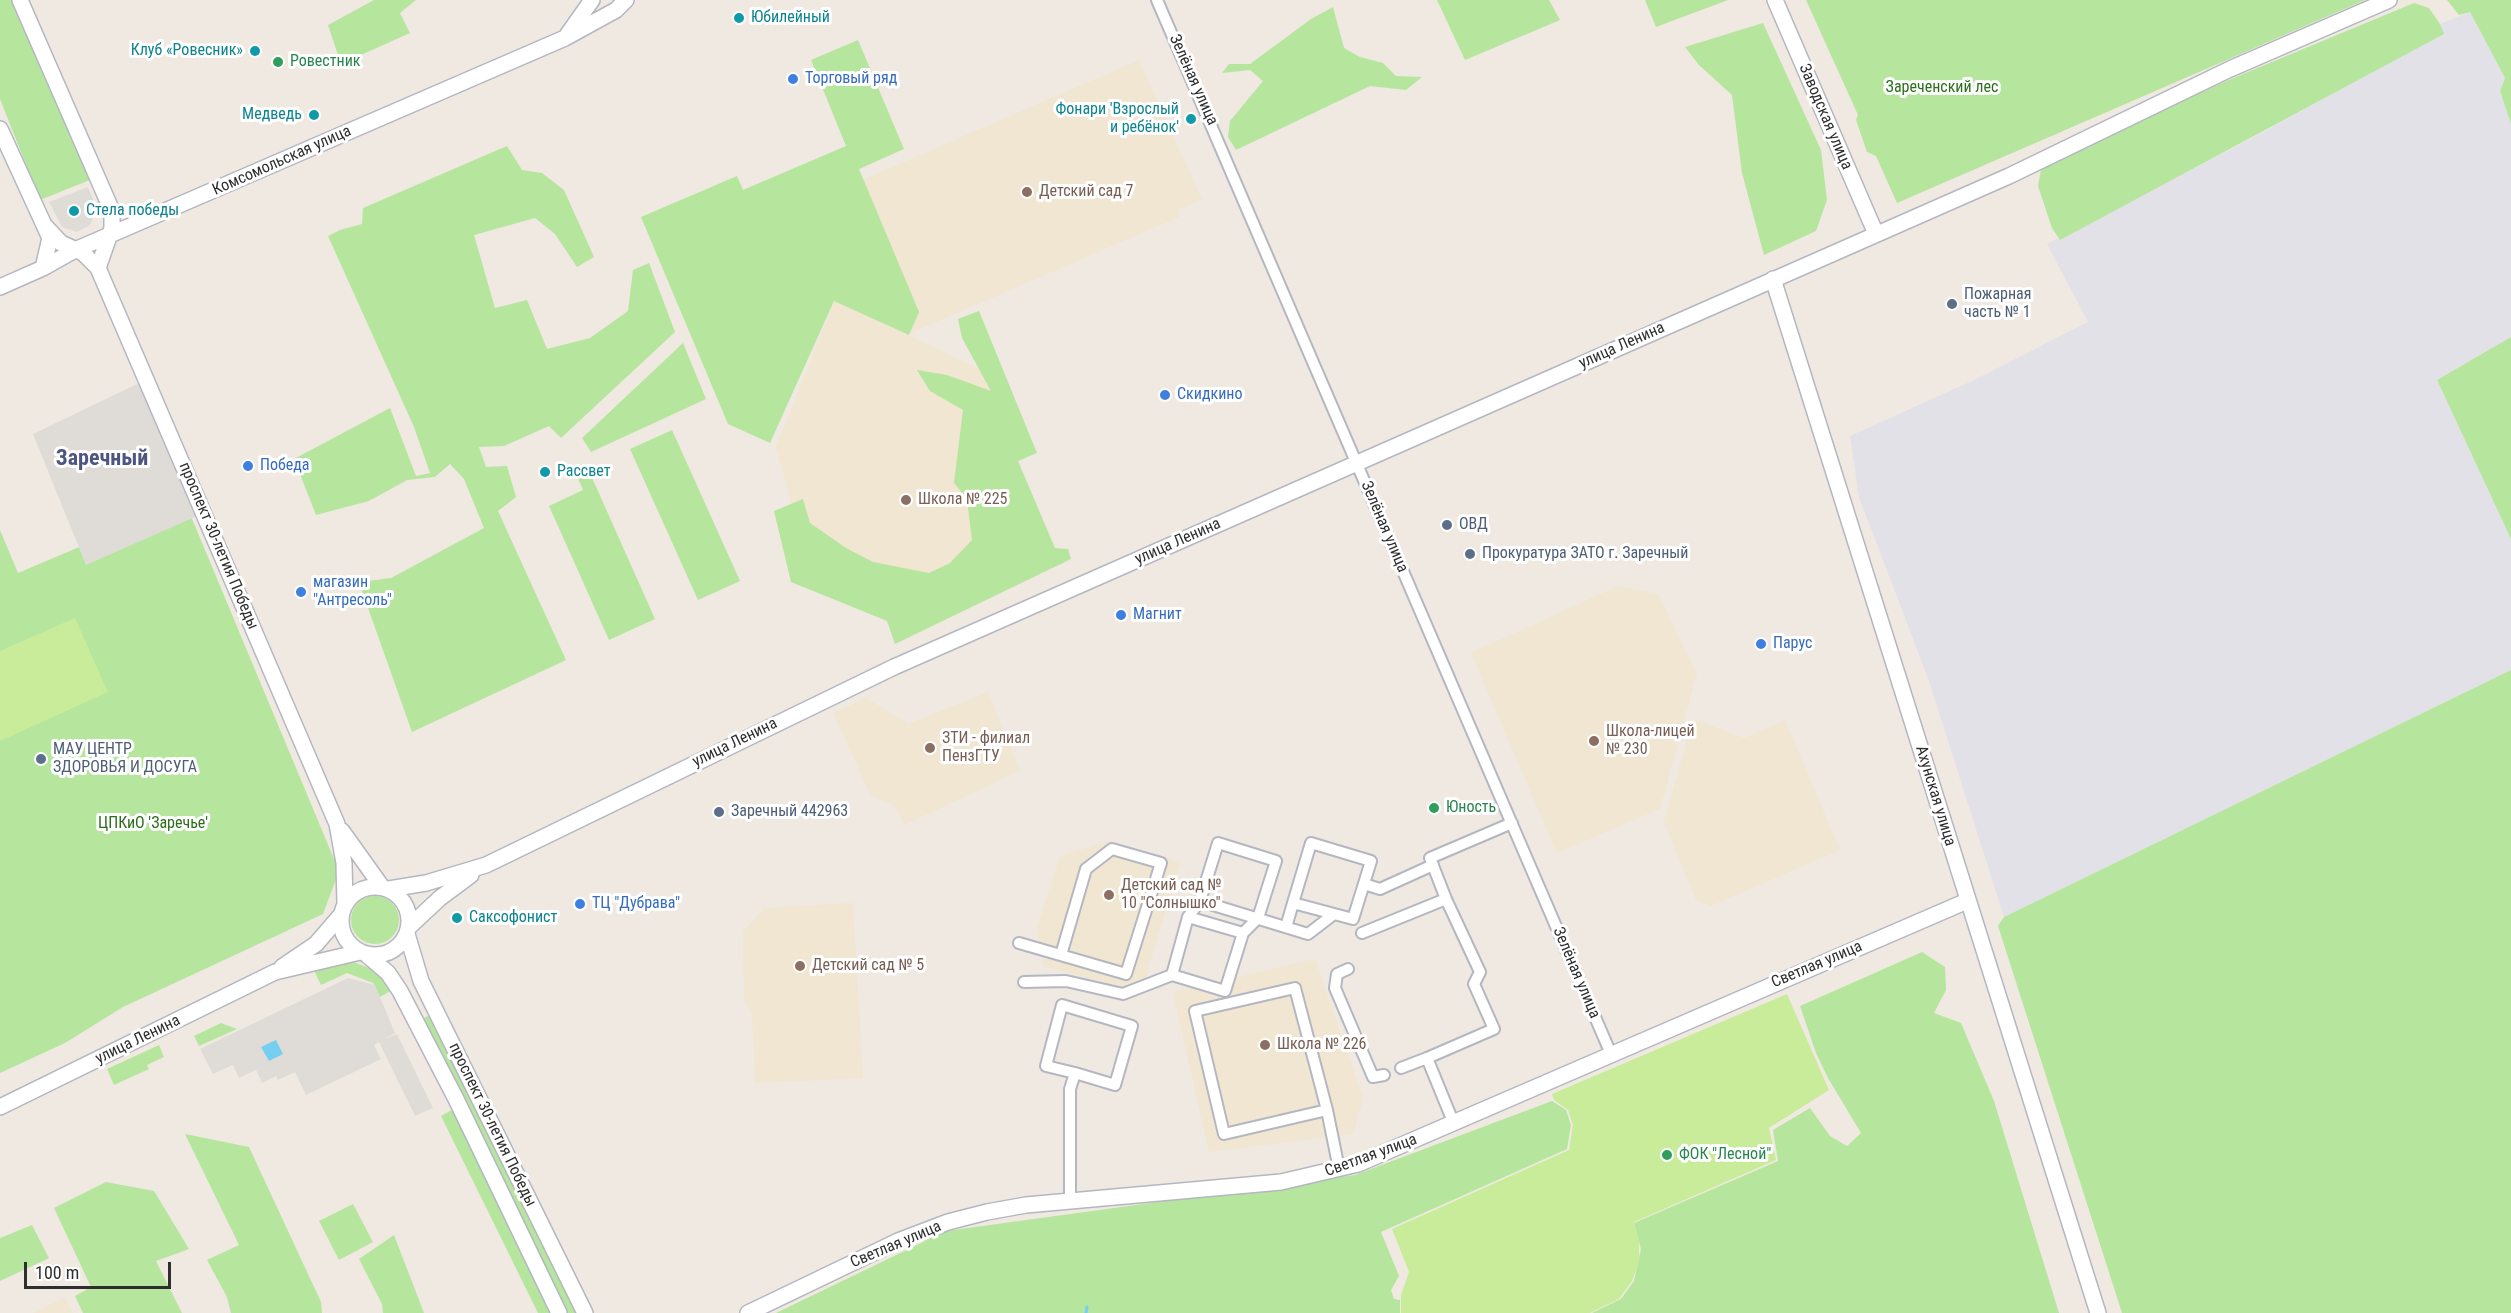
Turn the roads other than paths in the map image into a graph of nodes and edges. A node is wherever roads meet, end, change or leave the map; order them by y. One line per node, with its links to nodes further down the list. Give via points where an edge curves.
1 (20, 0): 10 (main road)
2 (593, 0): 7 (main road, via 598,11); 8 (main road)
3 (626, 0): 7 (main road, Комсомольская улица)
4 (1157, 0): 20 (street, Зелёная улица)
5 (1775, 0): 13 (main road, Заводская улица)
6 (2389, 0): 13 (main road, улица Ленина, via 2230,69 2009,176)
7 (609, 14): 8 (main road, Комсомольская улица)
8 (565, 38): 11 (main road, Комсомольская улица)
9 (0, 129): 12 (main road, проспект 30-летия Победы)
10 (107, 199): 11 (main road, via 124,215); 14 (main road, via 113,221)
11 (141, 221): 14 (main road, Комсомольская улица)
12 (44, 225): 15 (main road, проспект 30-летия Победы, via 61,243); 16 (main road, проспект 30-летия Победы, via 50,248)
13 (1876, 234): 18 (main road, улица Ленина)
14 (109, 235): 15 (main road, Комсомольская улица); 17 (main road)
15 (75, 250): 16 (main road, Комсомольская улица); 17 (main road, проспект 30-летия Победы)
16 (43, 268): 19 (main road, Комсомольская улица)
17 (98, 268): 22 (main road, проспект 30-летия Победы)
18 (1773, 279): 20 (main road, улица Ленина); 28 (main road, Ахунская улица)
19 (0, 286)
20 (1357, 463): 21 (street, Зелёная улица); 23 (main road, улица Ленина, via 894,667)
21 (1512, 823): 24 (street, via 1430,858); 46 (street, Зелёная улица)
22 (337, 824): 26 (main road, проспект 30-летия Победы); 31 (main road, проспект 30-летия Победы, via 344,863)
23 (486, 865): 26 (main road, улица Ленина, via 426,883); 36 (main road, улица Ленина, via 440,897)
24 (1433, 865): 25 (street, via 1380,889); 27 (street)
25 (1364, 884): 30 (street, via 1371,861 1311,843); 32 (street, via 1353,919)
26 (386, 888): 31 (main road, via 360,890); 36 (main road, via 406,905)
27 (1446, 899): 38 (street); 47 (street, via 1480,972 1474,984 1494,1029)
28 (1967, 900): 46 (main road, Светлая улица); 59 (main road, Ахунская улица)
29 (1200, 902): 33 (street); 34 (street); 34 (street, via 1218,843 1276,861)
30 (1293, 903): 32 (street); 35 (street)
31 (343, 910): 40 (main road, via 344,937); 43 (main road, улица Ленина, via 316,944)
32 (1334, 914): 35 (street, via 1308,934)
33 (1188, 917): 37 (street); 44 (street)
34 (1258, 918): 35 (street); 37 (street)
35 (1286, 927)
36 (408, 931): 40 (main road, via 401,945 391,952); 57 (main road, проспект 30-летия Победы, via 421,981)
37 (1243, 933): 44 (street, via 1225,991)
38 (1362, 933)
39 (1019, 943): 41 (street)
40 (363, 953): 43 (main road, улица Ленина); 56 (main road, проспект 30-летия Победы, via 388,973 400,991)
41 (1061, 955): 41 (street, via 1086,869 1112,849 1161,863 1126,974)
42 (1348, 969): 50 (street, via 1337,974 1335,988 1373,1077)
43 (275, 972): 51 (main road, улица Ленина)
44 (1172, 975): 45 (street, via 1123,994 1066,981)
45 (1024, 982)
46 (1611, 1054): 53 (main road, Светлая улица)
47 (1427, 1058): 48 (street); 53 (street)
48 (1401, 1068)
49 (1075, 1073): 49 (street, via 1046,1066 1062,1005 1132,1026 1115,1085); 55 (street, via 1070,1089)
50 (1384, 1076)
51 (0, 1107)
52 (1327, 1110): 52 (street, via 1295,988 1195,1011 1224,1134); 54 (street)
53 (1454, 1124): 54 (main road, Светлая улица)
54 (1339, 1169): 55 (main road, Светлая улица, via 1281,1182)
55 (1070, 1202): 58 (main road, Светлая улица, via 1016,1207 948,1222 898,1241)
56 (559, 1313)
57 (585, 1313)
58 (748, 1313)
59 (2098, 1313)

